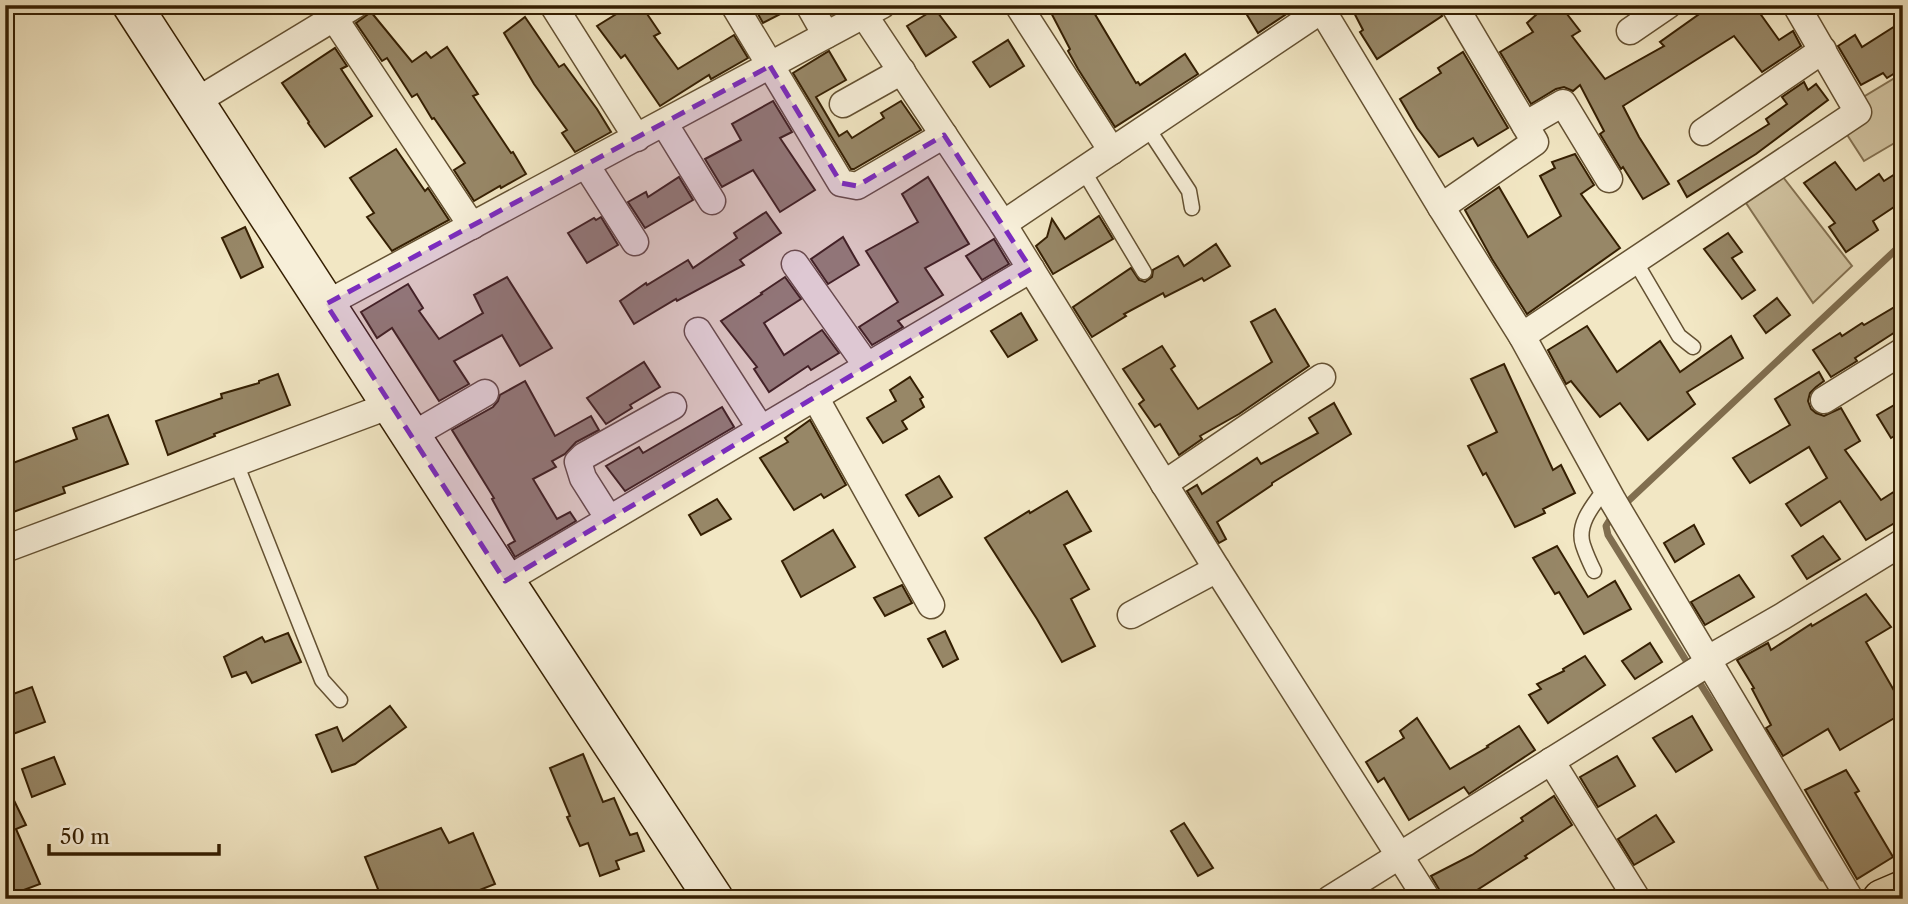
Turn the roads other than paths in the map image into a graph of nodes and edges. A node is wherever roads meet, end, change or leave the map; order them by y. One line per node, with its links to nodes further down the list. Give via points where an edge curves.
1 (132, 5): 17 (street)
2 (553, 5): 24 (street)
3 (734, 5): 15 (street)
4 (809, 5): 13 (street)
5 (1018, 5): 25 (street)
6 (1454, 5): 20 (street)
7 (1668, 5): 12 (street)
8 (1796, 5): 14 (street)
9 (1323, 7): 21 (street); 30 (street)
10 (873, 10): 13 (street); 16 (street)
11 (344, 12): 17 (street); 33 (street)
12 (1630, 30)
13 (827, 35): 15 (street)
14 (1823, 50): 22 (street); 35 (street, via 1858,112)
15 (770, 66): 19 (street); 23 (street, via 841,183 857,186)
16 (902, 71): 18 (street); 23 (street)
17 (195, 102): 39 (street)
18 (843, 104)
19 (664, 123): 24 (street); 29 (street)
20 (1525, 125): 28 (street, via 1563,103); 30 (street, via 1535,142)
21 (1147, 127): 25 (street); 31 (lane, via 1189,191)
22 (1703, 132)
23 (944, 135): 32 (street)
24 (637, 138): 26 (street)
25 (1112, 152): 27 (street)
26 (586, 165): 33 (street); 34 (street)
27 (1083, 170): 32 (street); 38 (lane)
28 (1609, 179)
29 (712, 201)
30 (1441, 207): 41 (street)
31 (1192, 208)
32 (1003, 224): 37 (street)
33 (472, 226): 39 (street)
34 (635, 242)
35 (1635, 261): 41 (street); 42 (lane, via 1679,336)
36 (795, 264): 44 (street)
37 (1031, 269): 44 (street); 53 (street)
38 (1144, 272)
39 (326, 304): 50 (street)
40 (698, 331): 51 (street)
41 (1522, 336): 54 (street)
42 (1693, 347)
43 (1903, 351): 48 (street)
44 (867, 366): 47 (street)
45 (1322, 377): 53 (street)
46 (485, 393): 50 (street)
47 (816, 397): 51 (street); 61 (street)
48 (1824, 400)
49 (673, 406): 55 (street, via 578,461 583,478)
50 (401, 421): 52 (street); 60 (street)
51 (761, 429): 55 (street)
52 (236, 463): 57 (street); 64 (lane, via 322,680)
53 (1164, 484): 58 (street)
54 (1614, 502): 59 (lane, via 1589,510 1582,526 1581,542); 63 (street)
55 (609, 519): 60 (street)
56 (1903, 542): 63 (street)
57 (5, 548)
58 (1217, 569): 62 (street); 66 (street)
59 (1594, 571)
60 (505, 581): 68 (street)
61 (930, 605)
62 (1131, 615)
63 (1701, 667): 65 (street); 72 (street)
64 (340, 700)
65 (1552, 761): 66 (street); 71 (street)
66 (1399, 856): 69 (street); 70 (street)
67 (1903, 890): 73 (highway)
68 (714, 899)
69 (1330, 899)
70 (1427, 899)
71 (1637, 899)
72 (1850, 899)
73 (1882, 899)

